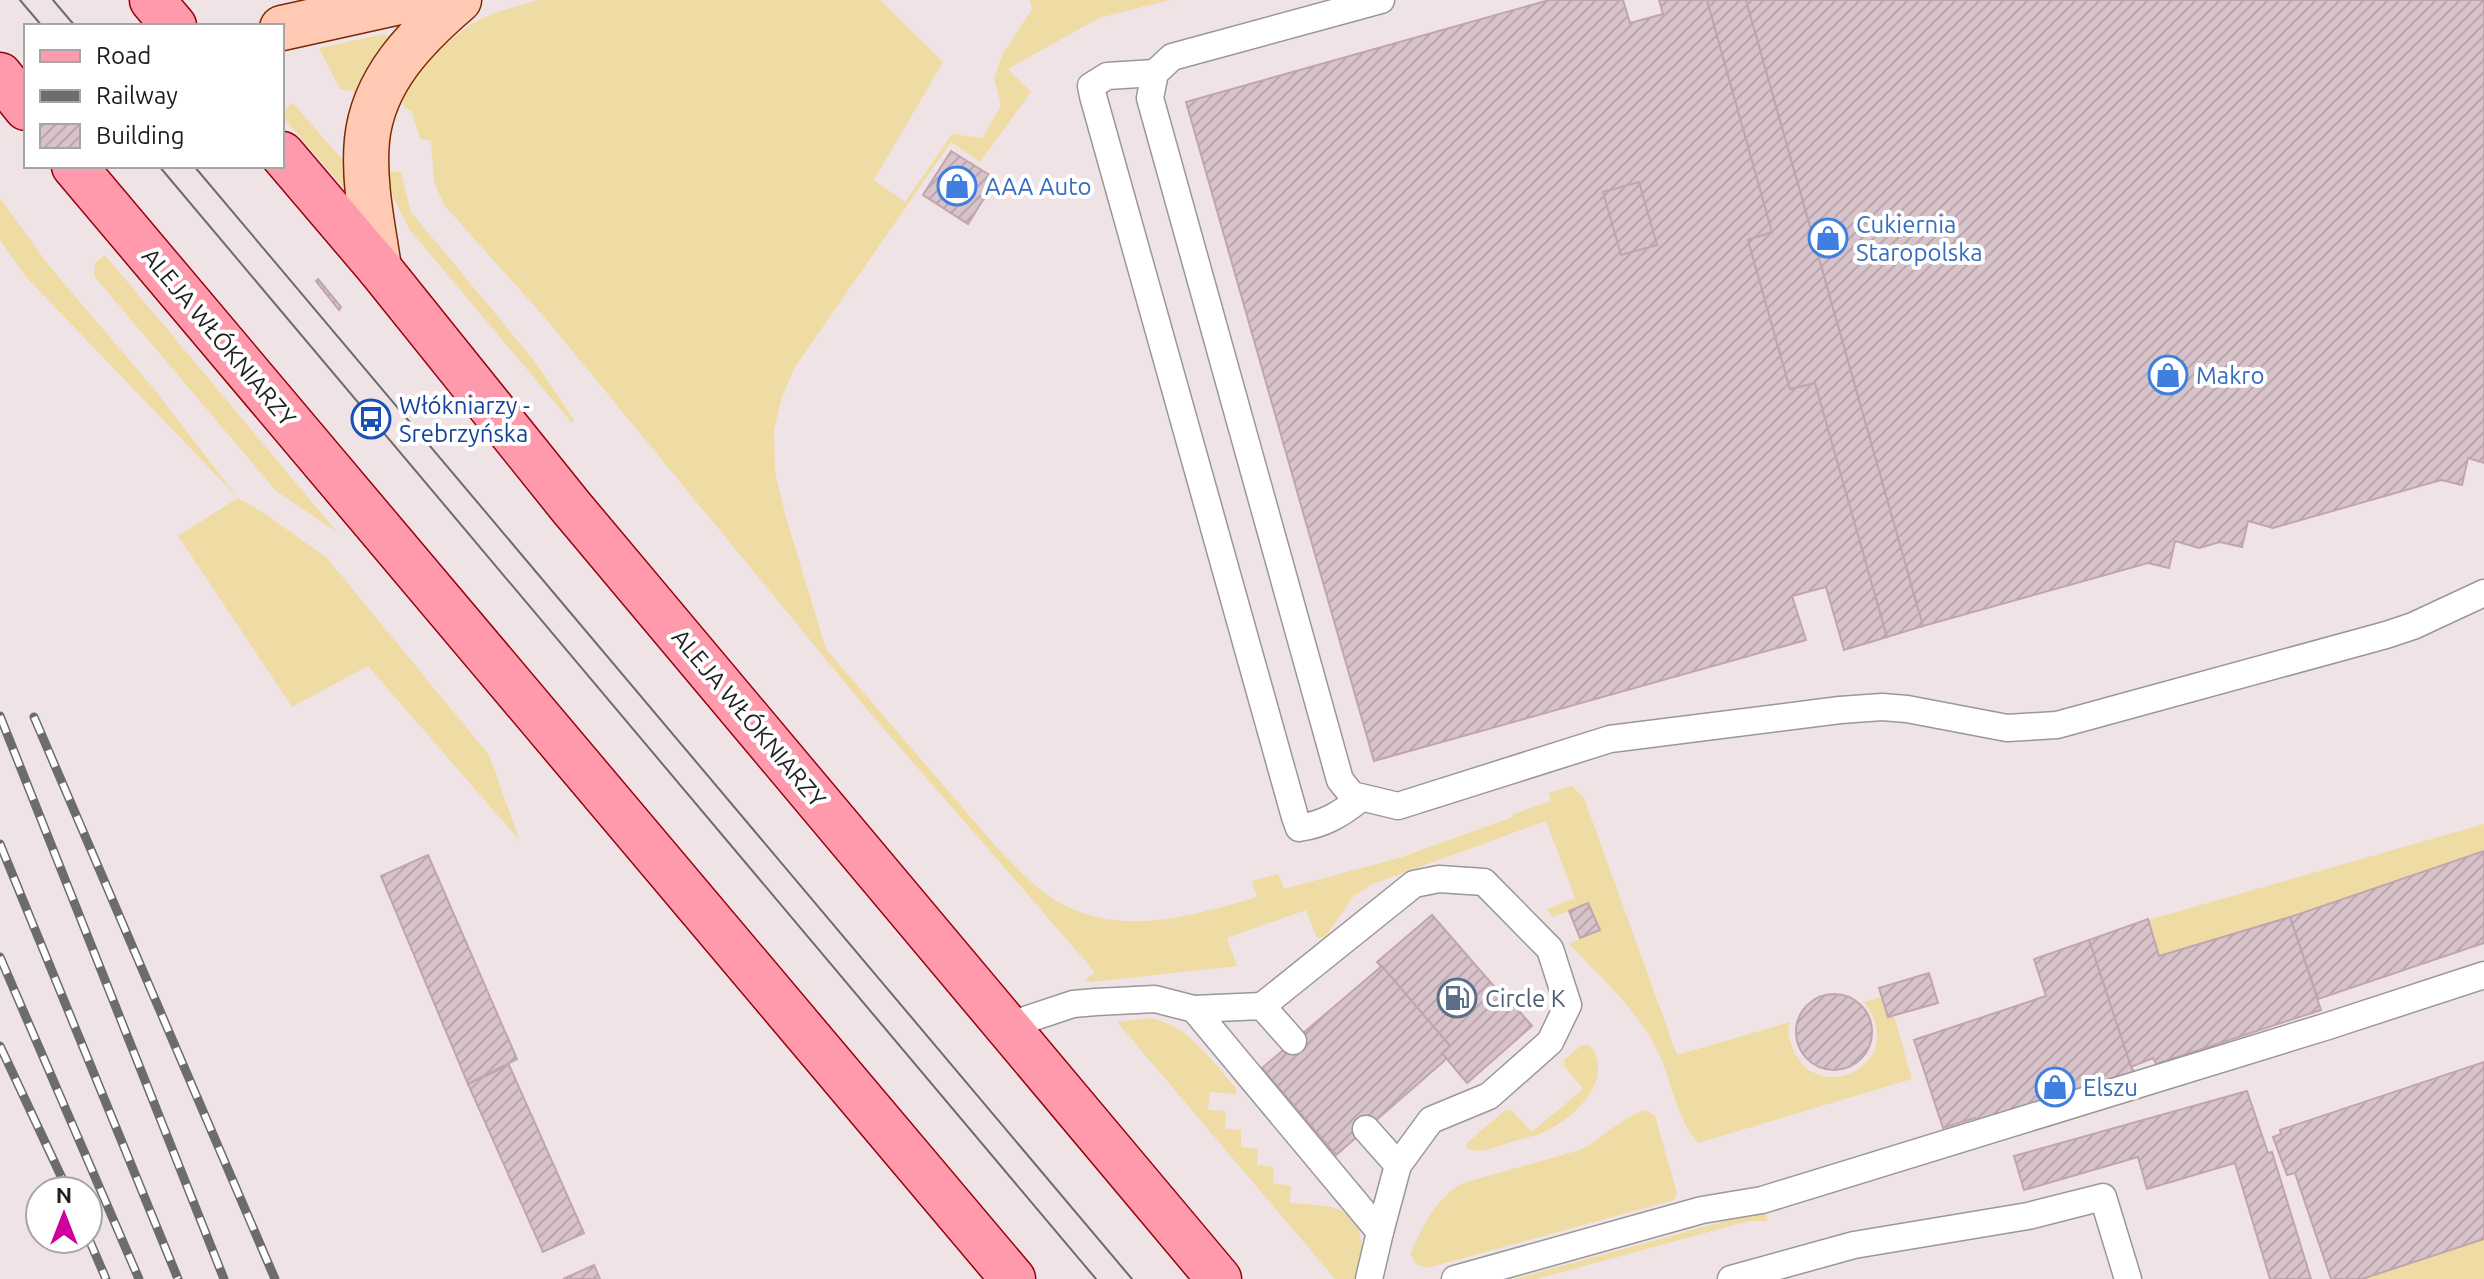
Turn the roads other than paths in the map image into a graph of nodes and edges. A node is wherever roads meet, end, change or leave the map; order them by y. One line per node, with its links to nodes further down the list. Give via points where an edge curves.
1 (152, 0): 6 (main road)
2 (408, 0): 7 (main road)
3 (459, 0): 13 (main road, via 404,54 375,106 367,141)
4 (1381, 0): 5 (lane)
5 (1335, 6): 8 (lane, via 1172,57)
6 (172, 24)
7 (284, 28)
8 (1155, 73): 15 (lane, via 1150,98 1340,780); 15 (lane, via 1107,76 1091,86 1299,828 1335,818)
9 (0, 75): 10 (main road)
10 (24, 105)
11 (284, 156): 13 (main road, ALEJA WŁÓKNIARZY)
12 (76, 168): 24 (main road, ALEJA WŁÓKNIARZY)
13 (379, 268): 19 (main road, ALEJA WŁÓKNIARZY, via 571,507)
14 (2473, 598): 15 (lane, via 2386,635 2057,725 2007,728 1907,709 1840,710 1610,739 1398,806)
15 (1361, 798)
16 (2484, 975): 27 (lane, via 1776,1196 1702,1210)
17 (1262, 1006): 18 (lane); 20 (lane); 22 (lane, via 1414,884 1439,879 1484,882 1550,949 1568,1005 1550,1042 1489,1096 1431,1120)
18 (1194, 1009): 19 (lane, via 1155,999 1073,1004); 23 (lane)
19 (1007, 1026): 25 (main road, ALEJA WŁÓKNIARZY)
20 (1293, 1041)
21 (1366, 1129): 22 (lane)
22 (1398, 1165): 23 (lane)
23 (1380, 1232): 26 (lane)
24 (1013, 1279)
25 (1219, 1279)
26 (1369, 1279)
27 (1455, 1279)
28 (1731, 1279): 29 (lane, via 1854,1245 2028,1216 2103,1197)
29 (2128, 1279)

